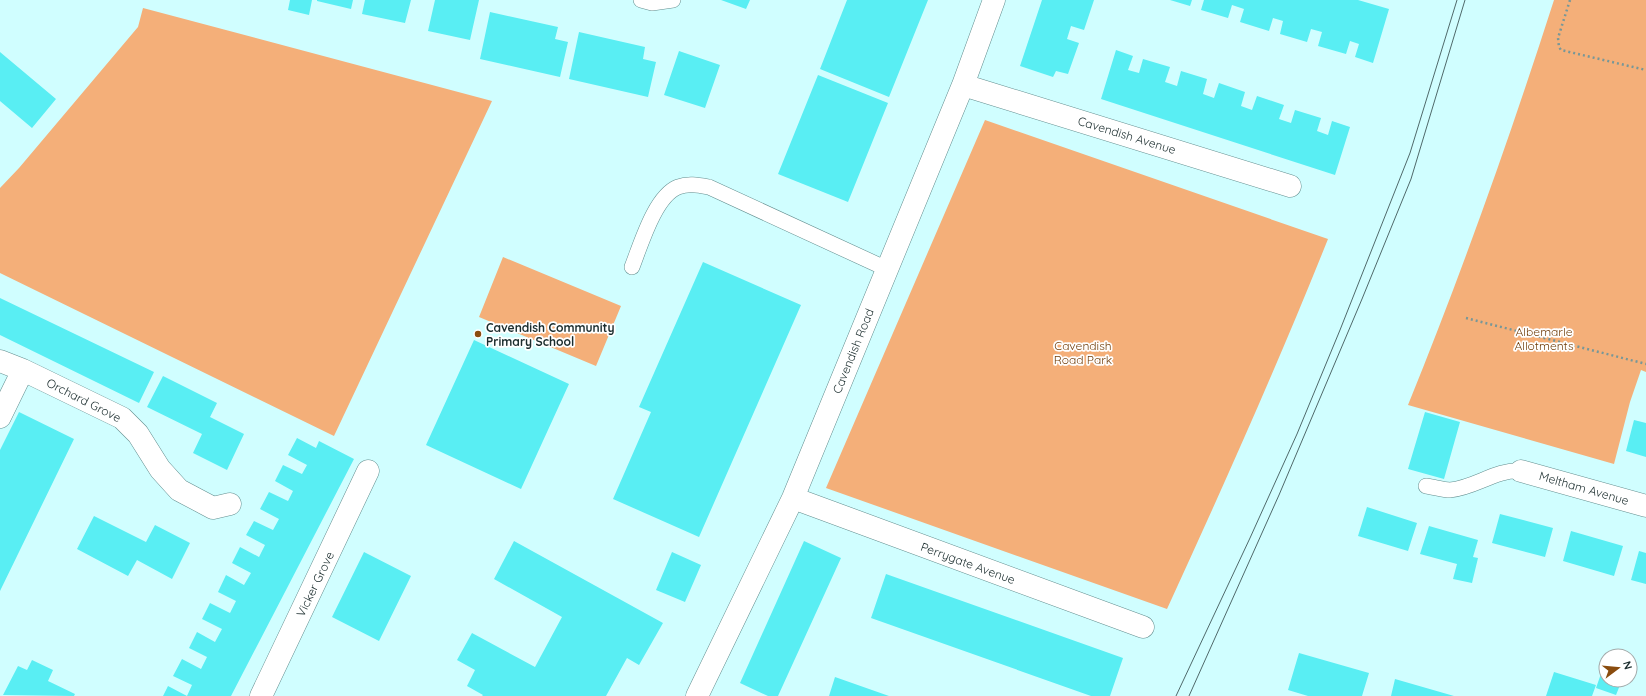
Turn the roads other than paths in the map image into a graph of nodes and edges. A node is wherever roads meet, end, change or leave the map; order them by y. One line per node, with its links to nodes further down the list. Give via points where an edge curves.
1 (641, 0): 2 (lane)
2 (673, 0)
3 (994, 0): 4 (street, Cavendish Road)
4 (963, 85): 5 (street, Cavendish Avenue); 7 (street, Cavendish Road)
5 (1290, 186)
6 (632, 266): 7 (lane, via 658,205 678,187 693,184 709,187)
7 (887, 269): 14 (street, Cavendish Road)
8 (0, 361): 9 (street, Orchard Grove)
9 (23, 370): 10 (street); 15 (street, Orchard Grove, via 122,418 138,434 160,469 179,490 213,508)
10 (0, 417)
11 (368, 471): 18 (street, Vicker Grove)
12 (1521, 471): 13 (lane, via 1511,470 1450,490); 16 (street, Meltham Avenue)
13 (1426, 486)
14 (793, 498): 17 (street, Perrygate Avenue); 19 (street, Cavendish Road)
15 (230, 504)
16 (1646, 506)
17 (1143, 627)
18 (261, 696)
19 (697, 696)

